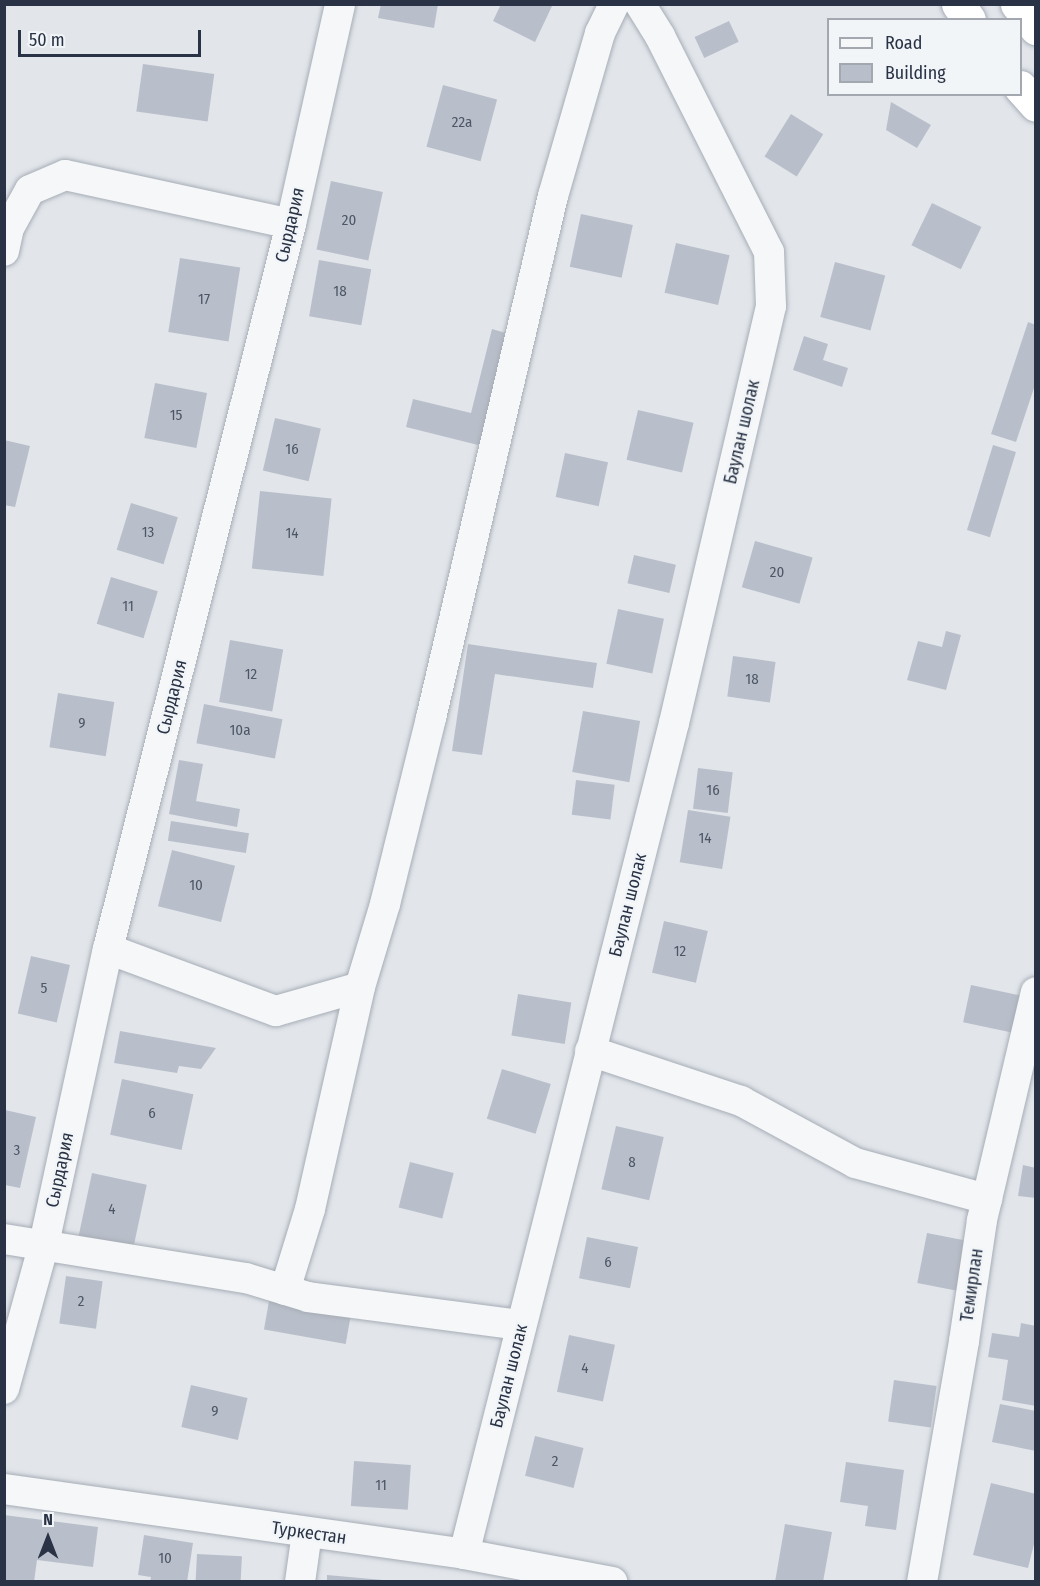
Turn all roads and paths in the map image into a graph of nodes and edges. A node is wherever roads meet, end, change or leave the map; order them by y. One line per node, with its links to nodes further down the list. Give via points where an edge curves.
1 (340, 4): 10 (street, Сырдария)
2 (614, 4): 13 (street, via 600,33 553,196 431,718)
3 (640, 4): 15 (street, Баулан шолак, via 769,252 771,306 674,723)
4 (958, 4): 6 (highway)
5 (1017, 4): 7 (highway)
6 (968, 18)
7 (1035, 28)
8 (1022, 89): 9 (highway)
9 (1035, 105)
10 (291, 224): 11 (street, via 65,175 30,190 9,228); 12 (street, Сырдария)
11 (4, 251)
12 (108, 949): 13 (street, via 276,1011); 18 (street, Сырдария)
13 (360, 987): 19 (street, via 310,1209)
14 (1035, 992): 16 (street, Темирлан)
15 (590, 1051): 16 (street, via 741,1101 855,1163); 20 (street, Баулан шолак)
16 (987, 1199): 27 (street, Темирлан)
17 (4, 1239): 18 (street)
18 (44, 1244): 19 (street, via 246,1278); 21 (street, Сырдария)
19 (285, 1290): 20 (street, via 308,1297)
20 (521, 1325): 24 (street, Баулан шолак)
21 (4, 1389)
22 (4, 1489): 23 (street, Туркестан)
23 (307, 1533): 24 (street, Туркестан); 25 (street)
24 (464, 1554): 26 (street, Туркестан)
25 (300, 1581)
26 (612, 1581)
27 (922, 1581)

